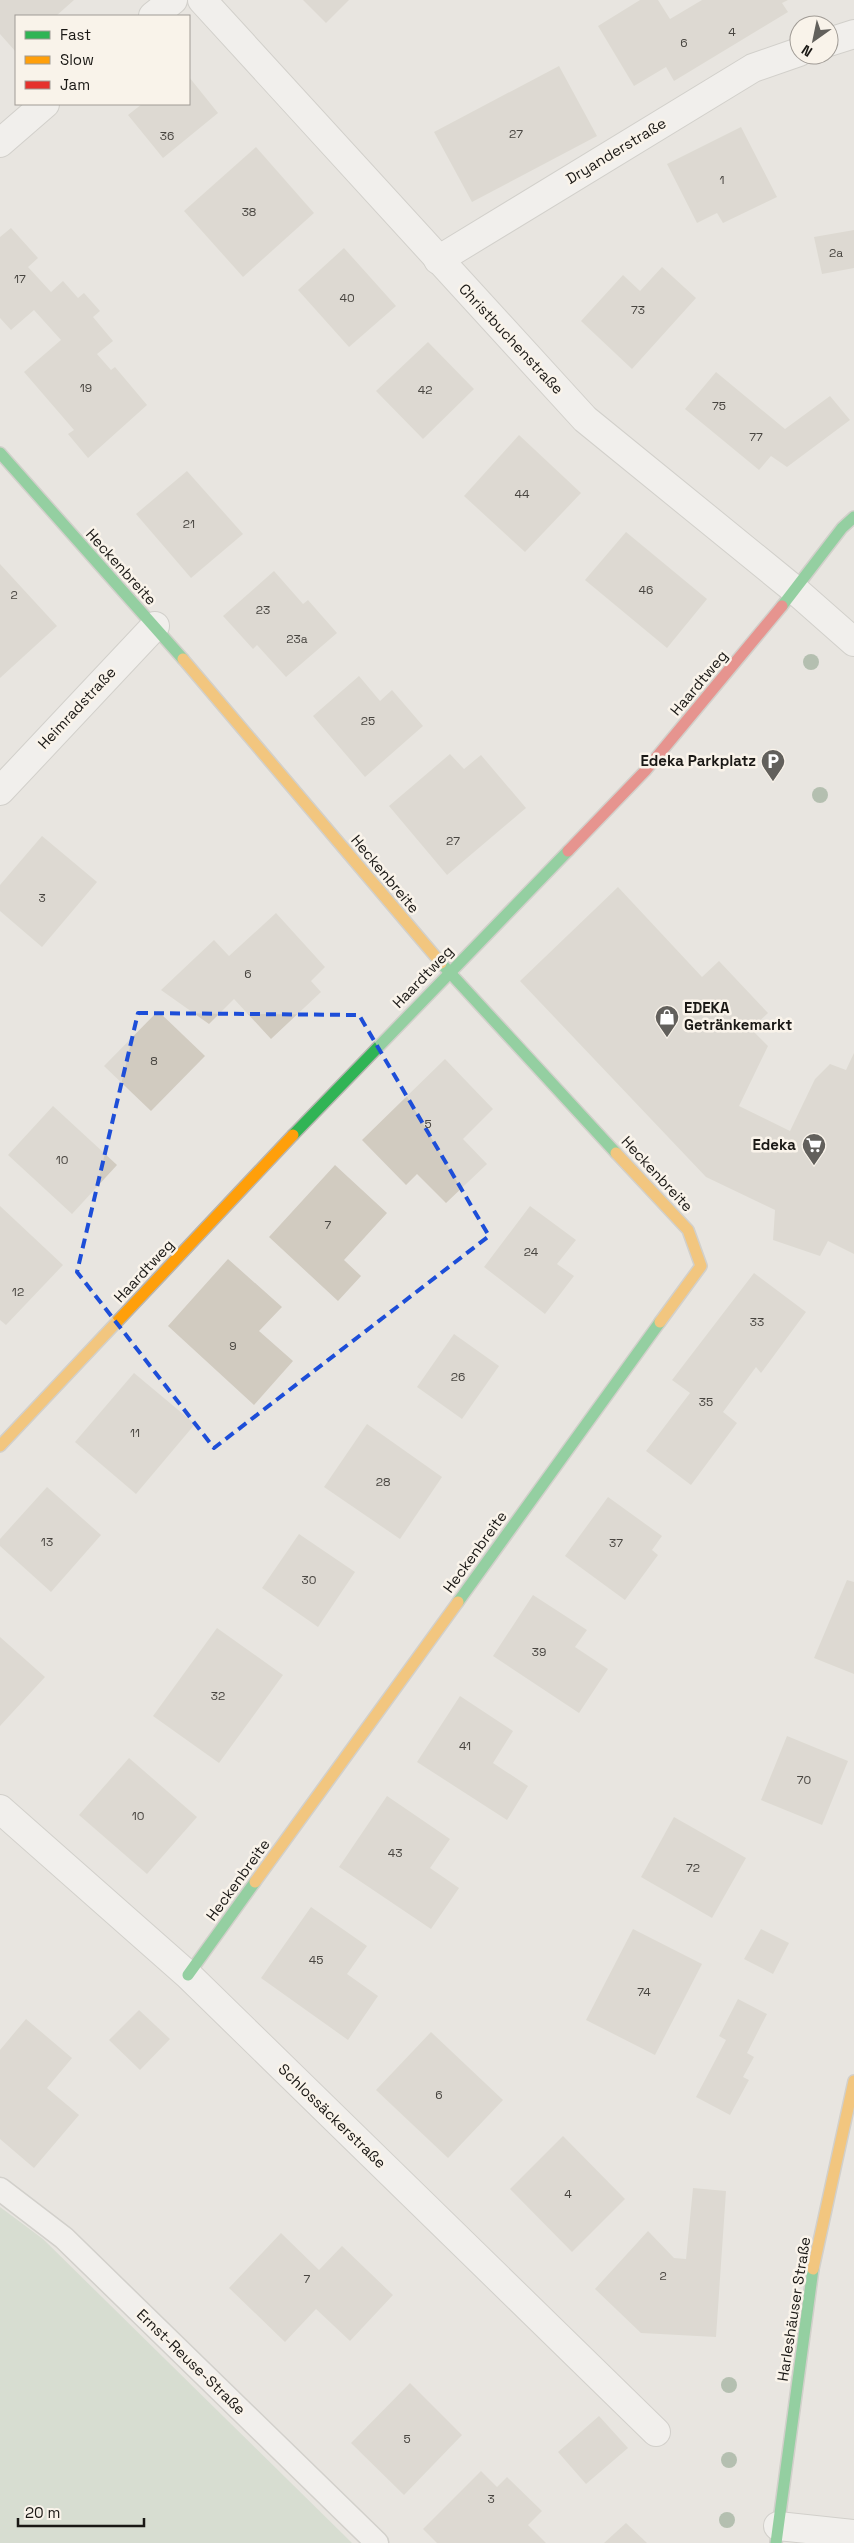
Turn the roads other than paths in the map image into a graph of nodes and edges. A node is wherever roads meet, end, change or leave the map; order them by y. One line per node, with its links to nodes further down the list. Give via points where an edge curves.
1 (173, 0): 3 (street)
2 (202, 0): 9 (street, Christbuchenstraße)
3 (154, 15)
4 (854, 34): 5 (street)
5 (839, 39)
6 (789, 55): 9 (street, Dryanderstraße, via 753,68)
7 (44, 105): 8 (street)
8 (0, 144)
9 (438, 260): 12 (street, Christbuchenstraße, via 585,419)
10 (0, 454): 13 (street, Heckenbreite)
11 (854, 517): 12 (street, Haardtweg, via 842,528)
12 (796, 590): 14 (street, Christbuchenstraße); 16 (street, Haardtweg, via 645,771)
13 (155, 626): 15 (street, Heimradstraße); 16 (street, Heckenbreite)
14 (854, 642)
15 (0, 790)
16 (449, 972): 17 (street, Haardtweg); 19 (street, Heckenbreite, via 688,1230 701,1266)
17 (0, 1446)
18 (0, 1808): 19 (street, Schlossäckerstraße)
19 (188, 1975): 22 (street, Schlossäckerstraße)
20 (854, 2081): 23 (street, Harleshäuser Straße, via 815,2253)
21 (0, 2189): 25 (lane, Ernst-Reuse-Straße, via 64,2238)
22 (656, 2432)
23 (777, 2534): 24 (street)
24 (854, 2534)
25 (377, 2543)

